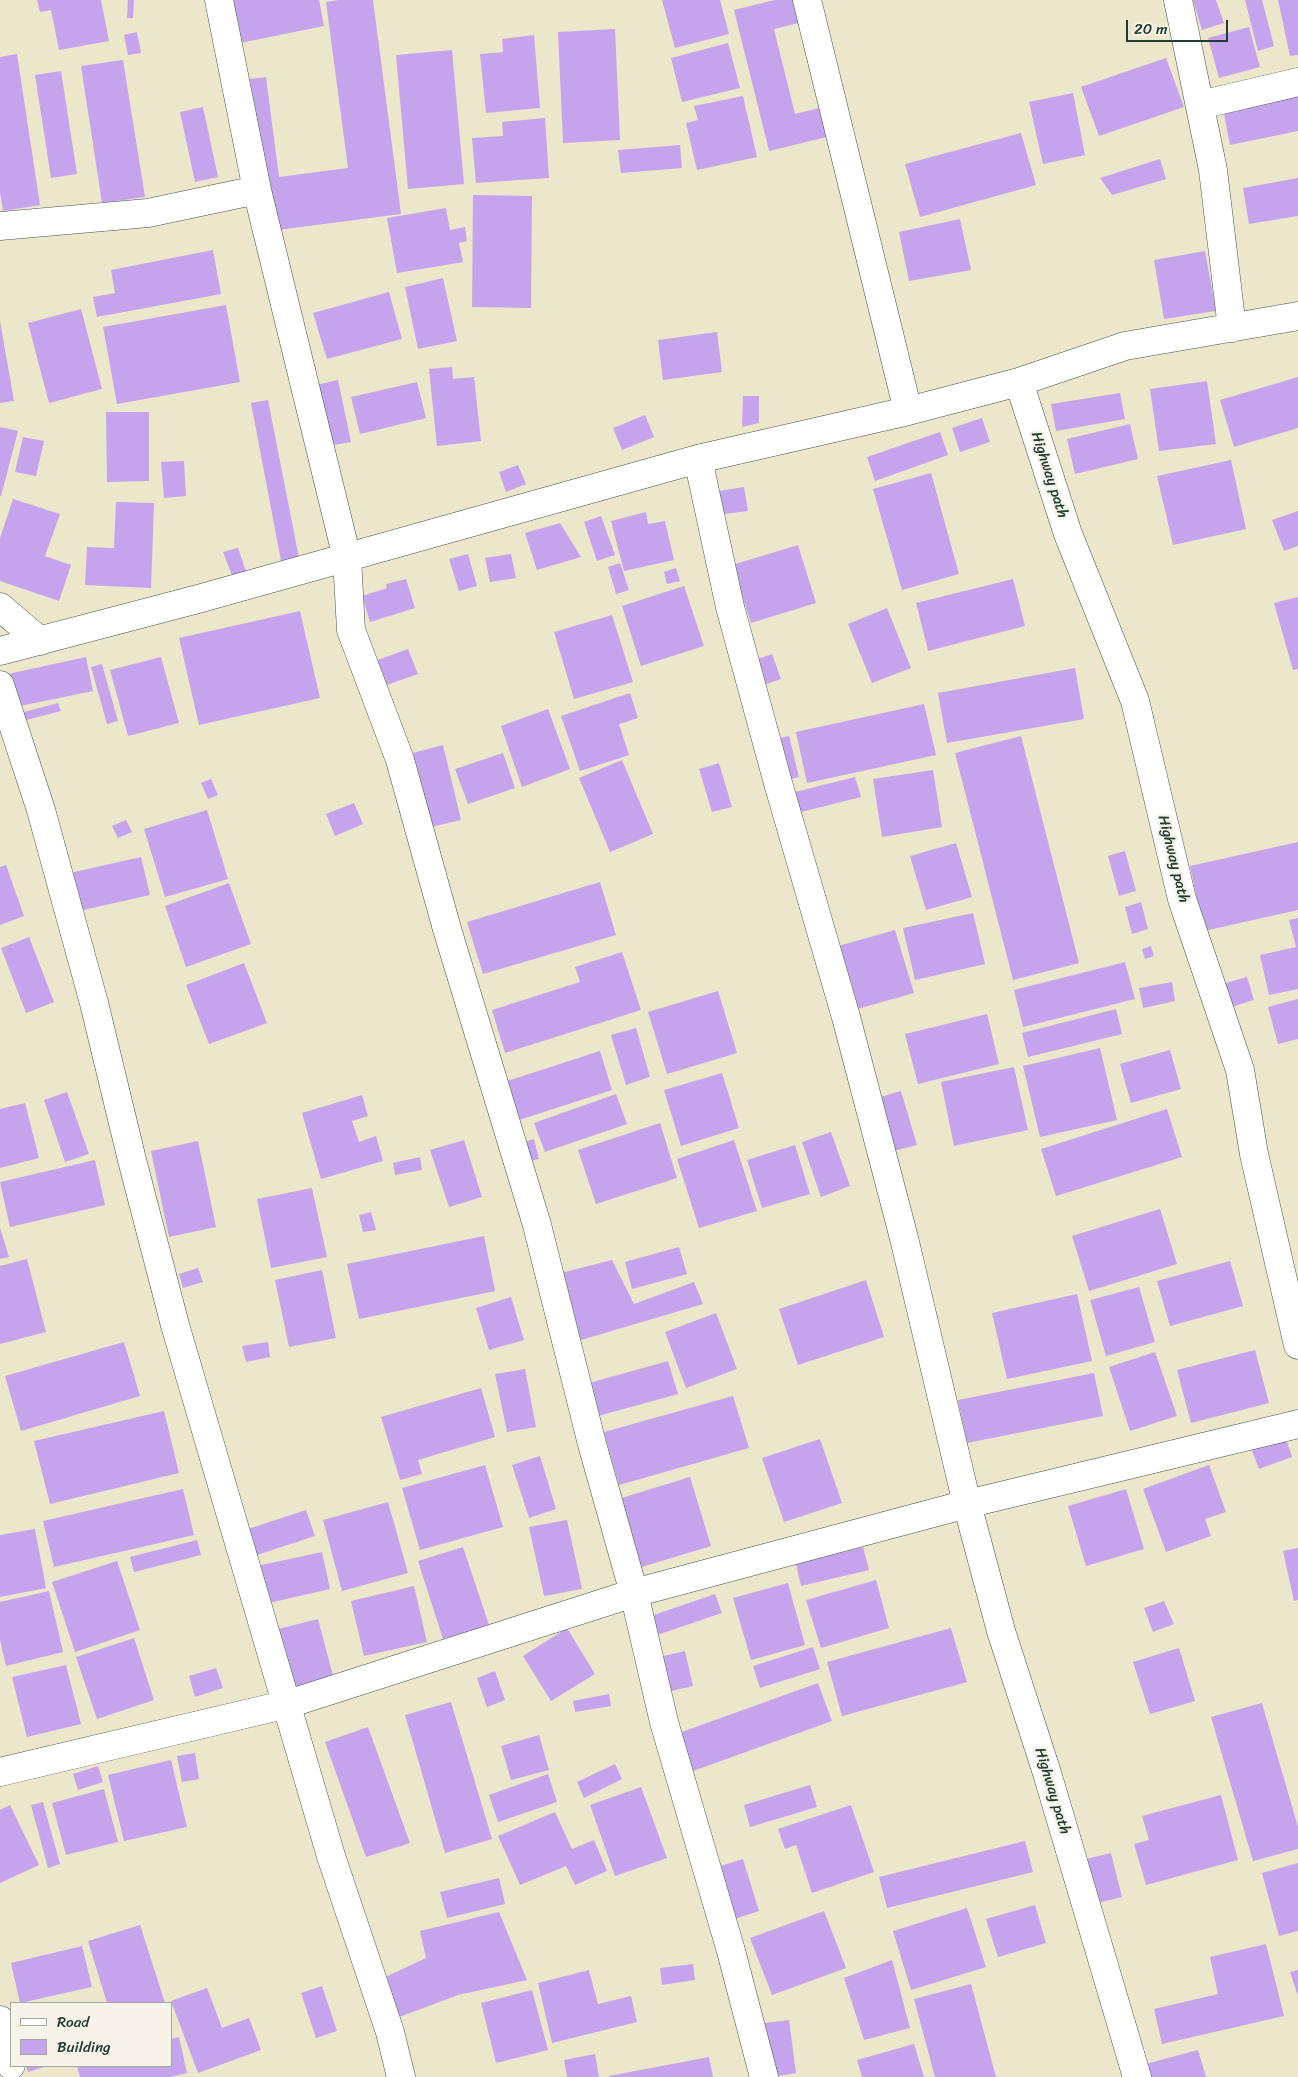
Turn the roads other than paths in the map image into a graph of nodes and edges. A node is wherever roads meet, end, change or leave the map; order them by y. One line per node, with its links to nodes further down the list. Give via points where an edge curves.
1 (219, 0): 6 (street)
2 (807, 0): 11 (street)
3 (1178, 0): 5 (street)
4 (1298, 82): 5 (street)
5 (1200, 105): 9 (street, via 1213,170)
6 (257, 190): 7 (street, via 148,213); 13 (street)
7 (0, 226)
8 (1298, 316): 9 (street)
9 (1232, 328): 10 (street, via 1125,346)
10 (1019, 382): 11 (street); 18 (street, Highway path, via 1068,534 1135,701 1182,899 1240,1070 1254,1154)
11 (908, 411): 12 (street)
12 (698, 459): 13 (street); 20 (street, Highway path, via 730,606 854,1046 904,1238)
13 (347, 558): 15 (street); 21 (street, via 351,630 400,760 447,929 537,1225 592,1444)
14 (0, 607): 15 (street)
15 (40, 641): 16 (street)
16 (0, 651)
17 (0, 685): 22 (street, via 41,810 94,1003 175,1325)
18 (1298, 1345)
19 (1298, 1424): 20 (street)
20 (967, 1504): 21 (street); 28 (street, Highway path)
21 (634, 1592): 22 (street); 27 (street, via 664,1722)
22 (288, 1704): 23 (street); 26 (street, via 331,1856 390,2032)
23 (0, 1772)
24 (0, 2020): 25 (street)
25 (10, 2061)
26 (401, 2077)
27 (764, 2077)
28 (1137, 2077)

